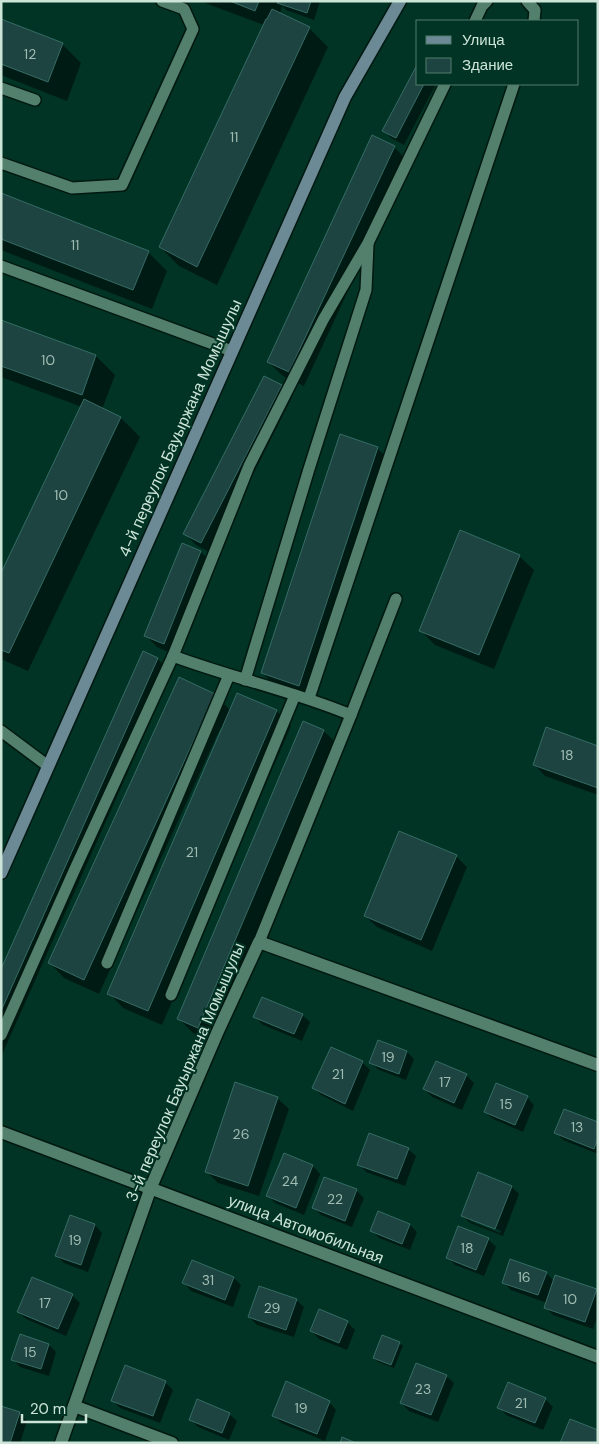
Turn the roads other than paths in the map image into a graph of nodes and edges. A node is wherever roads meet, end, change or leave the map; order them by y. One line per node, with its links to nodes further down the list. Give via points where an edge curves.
1 (162, 1): 11 (lane, via 184,9 194,30 122,185 72,188)
2 (400, 1): 14 (street, 4-й переулок Бауыржана Момышулы, via 345,97)
3 (487, 1): 5 (lane)
4 (527, 1): 6 (lane, via 535,10)
5 (475, 20)
6 (534, 20)
7 (445, 85): 12 (lane)
8 (514, 85): 20 (lane)
9 (1, 88): 10 (lane)
10 (34, 100)
11 (1, 163)
12 (368, 242): 16 (lane, via 323,320 249,466); 18 (lane, via 366,290)
13 (1, 266): 14 (lane)
14 (232, 351): 23 (street, 4-й переулок Бауыржана Момышулы)
15 (396, 599): 21 (lane)
16 (173, 656): 17 (lane); 28 (lane)
17 (230, 675): 18 (lane); 26 (lane)
18 (244, 680): 19 (lane)
19 (294, 695): 20 (lane); 27 (lane)
20 (309, 698): 21 (lane)
21 (352, 715): 25 (lane)
22 (1, 731): 23 (lane)
23 (48, 766): 24 (street, 4-й переулок Бауыржана Момышулы)
24 (1, 873)
25 (258, 942): 29 (street, 3-й переулок Бауыржана Момышулы); 31 (street, 3-й переулок Бауыржана Момышулы)
26 (107, 963)
27 (171, 995)
28 (1, 1035)
29 (598, 1065)
30 (1, 1132): 31 (street, улица Автомобильная)
31 (151, 1187): 32 (street, улица Автомобильная); 33 (street, 3-й переулок Бауыржана Момышулы)
32 (598, 1357)
33 (74, 1406): 34 (street, 3-й переулок Бауыржана Момышулы); 35 (street)
34 (61, 1443)
35 (172, 1443)

